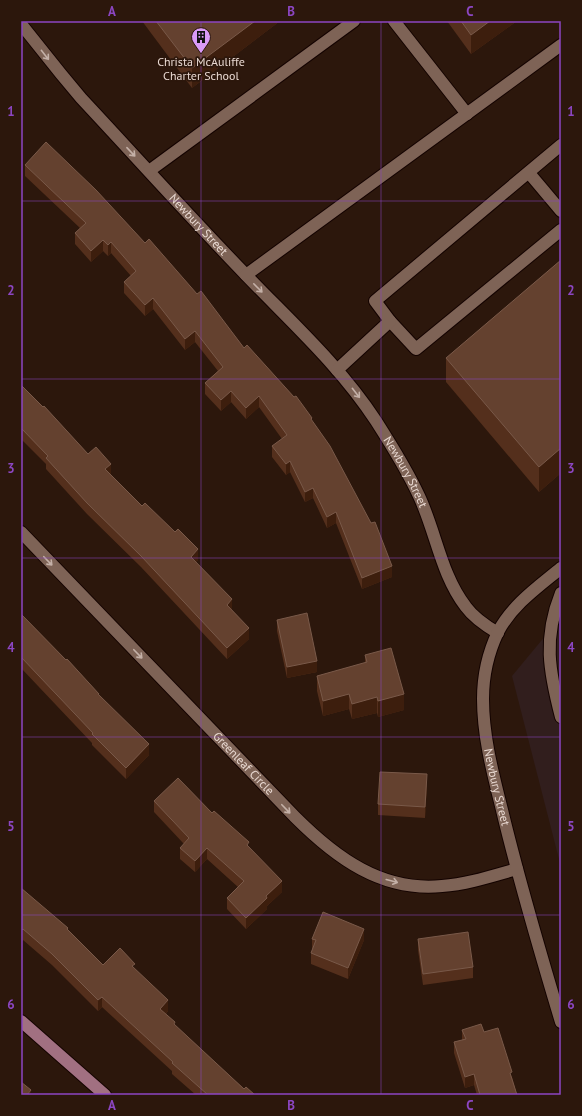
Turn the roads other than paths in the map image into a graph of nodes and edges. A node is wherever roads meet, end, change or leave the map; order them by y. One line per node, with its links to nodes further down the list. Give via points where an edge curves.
1 (354, 21): 7 (street)
2 (394, 21): 5 (street)
3 (21, 24): 7 (street, Newbury Street, one-way to 7, via 60,74)
4 (561, 45): 5 (street)
5 (467, 114): 11 (street)
6 (561, 145): 8 (street)
7 (149, 171): 11 (street, Newbury Street)
8 (529, 172): 9 (street); 12 (street, via 375,301)
9 (561, 211)
10 (561, 230): 12 (street, via 416,349)
11 (246, 275): 13 (street, Newbury Street, one-way to 13)
12 (390, 321): 13 (street)
13 (337, 370): 17 (street, Newbury Street, one-way to 17, via 376,422 410,478 427,514 444,566 460,599 474,616)
14 (21, 532): 19 (street, Greenleaf Circle, one-way to 19, via 295,817 339,856 362,871 389,881 415,886 456,884)
15 (561, 568): 17 (street, via 521,602 508,616)
16 (561, 593): 18 (street, via 552,623 549,654 551,676)
17 (498, 633): 19 (street, Newbury Street, via 491,648 485,673 484,714 491,765)
18 (561, 717)
19 (517, 869): 21 (street, Newbury Street)
20 (21, 1021): 22 (main road)
21 (561, 1022)
22 (106, 1095)

